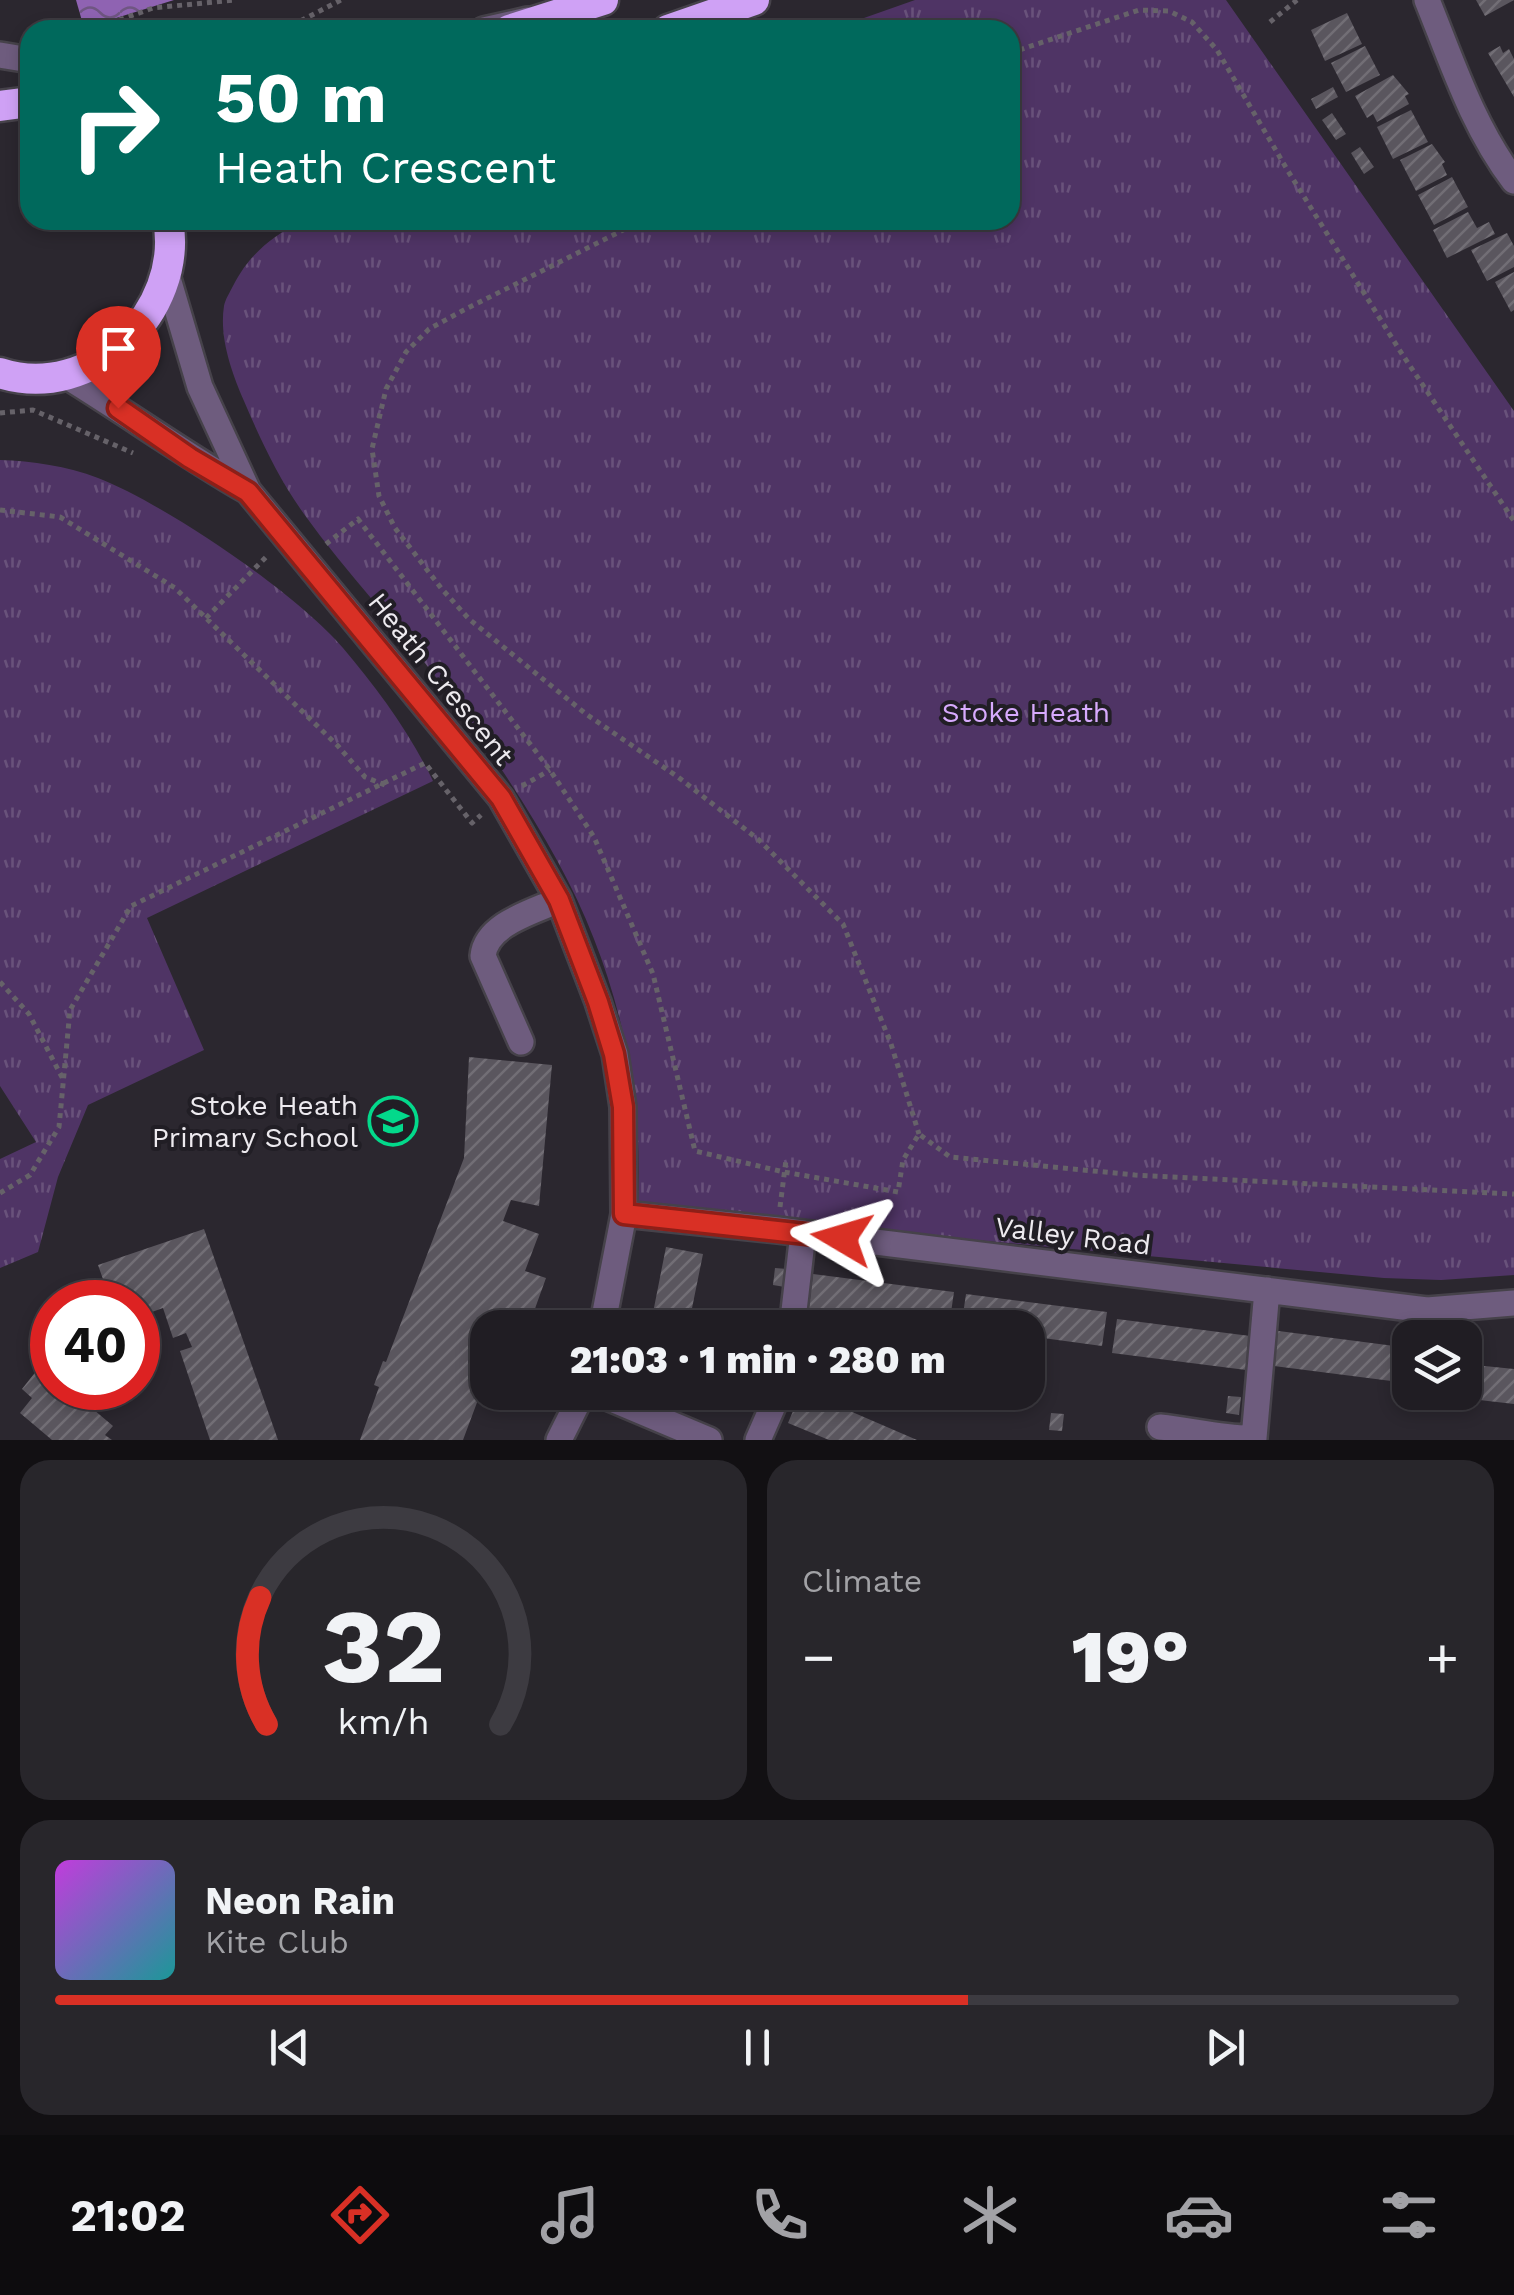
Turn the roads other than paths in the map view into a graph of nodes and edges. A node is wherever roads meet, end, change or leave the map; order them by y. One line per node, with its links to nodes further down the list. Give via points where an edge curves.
1 (603, 0): 4 (highway)
2 (754, 0): 7 (highway)
3 (1427, 0): 8 (street, via 1465,96)
4 (569, 11): 5 (street); 6 (highway)
5 (529, 20)
6 (540, 20)
7 (697, 20)
8 (1505, 153): 9 (street)
9 (1514, 181)
10 (175, 230): 11 (highway)
11 (167, 276): 13 (highway, via 132,338); 14 (street, Heath Crescent, via 200,387)
12 (0, 373): 13 (highway)
13 (65, 376): 14 (street, Heath Crescent)
14 (248, 492): 15 (street, Heath Crescent, via 501,798)
15 (559, 900): 16 (street, via 493,932 484,943 483,956); 17 (street, Heath Crescent, via 614,1054 623,1107)
16 (521, 1042)
17 (624, 1214): 18 (street, Valley Road); 21 (street, Heath Crescent)
18 (790, 1231): 19 (street, Valley Road); 22 (street)
19 (1267, 1290): 20 (street, Valley Road, via 1426,1310); 27 (street)
20 (1514, 1303)
21 (605, 1310)
22 (792, 1310)
23 (574, 1410): 28 (street)
24 (638, 1410): 29 (street)
25 (771, 1410): 30 (street)
26 (1160, 1427): 27 (street)
27 (1258, 1439)
28 (559, 1440)
29 (709, 1440)
30 (758, 1440)

